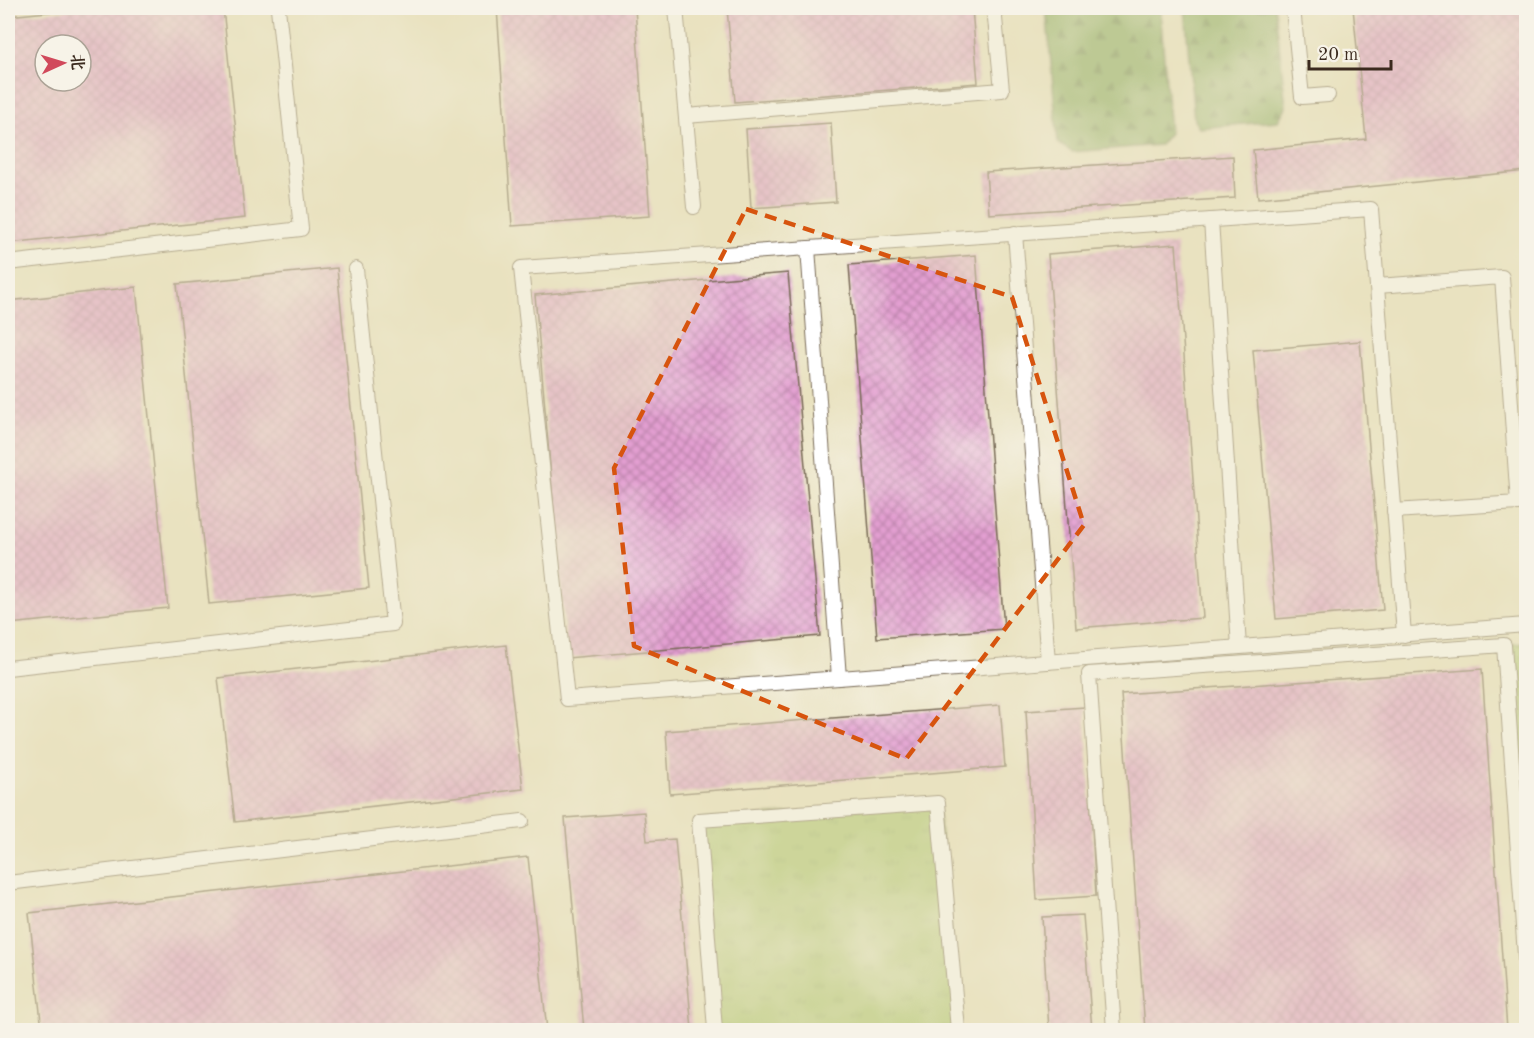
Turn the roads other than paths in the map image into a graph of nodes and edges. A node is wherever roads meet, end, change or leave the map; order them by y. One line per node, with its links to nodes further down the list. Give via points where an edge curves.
1 (278, 8): 11 (lane, via 301,229)
2 (676, 8): 6 (lane)
3 (994, 8): 6 (lane, via 1002,90)
4 (1293, 8): 5 (lane, via 1302,97)
5 (1328, 95)
6 (686, 116): 7 (lane)
7 (694, 207)
8 (1211, 220): 9 (lane); 13 (lane, via 1371,208); 17 (lane)
9 (1015, 233): 10 (lane); 18 (lane)
10 (808, 248): 20 (lane); 20 (lane, via 521,268 567,699)
11 (8, 263)
12 (356, 269): 19 (lane, via 393,624)
13 (1377, 286): 14 (lane); 14 (lane, via 1502,277 1518,504)
14 (1394, 511): 16 (lane)
15 (1527, 625): 16 (lane)
16 (1404, 635): 17 (lane)
17 (1239, 647): 18 (lane)
18 (1048, 662): 20 (lane)
19 (8, 668)
20 (839, 678)
21 (522, 821): 23 (lane)
22 (1523, 859): 24 (lane); 27 (lane, via 1504,645 1089,674)
23 (8, 883)
24 (1527, 971)
25 (715, 1030): 26 (lane, via 699,820 938,803)
26 (958, 1030)
27 (1114, 1030)

